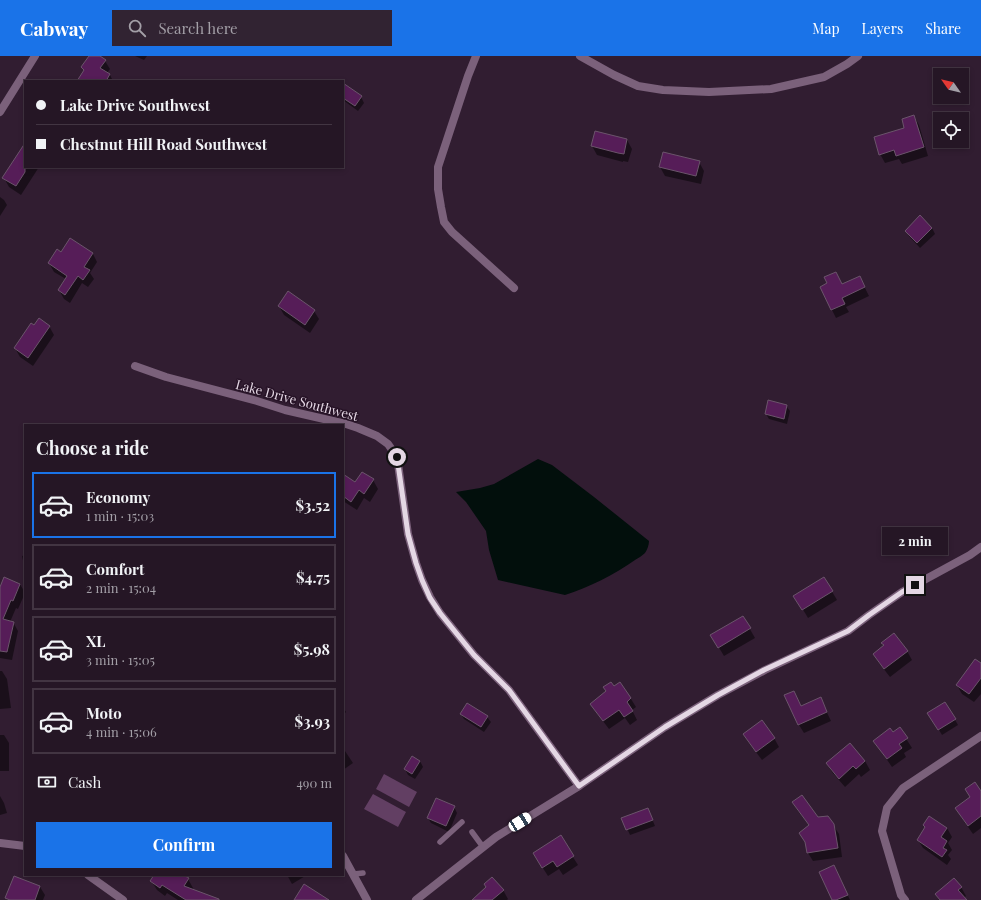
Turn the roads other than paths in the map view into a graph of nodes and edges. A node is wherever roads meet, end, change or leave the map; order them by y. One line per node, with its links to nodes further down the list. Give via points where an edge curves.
1 (35, 56): 6 (street)
2 (476, 56): 7 (street, via 438,167 438,189 444,222)
3 (580, 56): 5 (street)
4 (858, 56): 5 (street, via 824,77 771,89 709,92 638,86)
5 (589, 59)
6 (0, 112)
7 (514, 288)
8 (135, 366): 11 (street, Lake Drive Southwest, via 285,410 346,424 377,436 388,444 397,457 408,534 430,598 474,655 509,690)
9 (981, 547): 11 (street, via 902,592 848,631 764,670 718,695 665,727)
10 (981, 736): 25 (street, via 903,788 887,808 882,831 901,895)
11 (579, 786): 17 (street)
12 (462, 822): 15 (lane)
13 (472, 832): 17 (lane)
14 (0, 842): 16 (street)
15 (440, 842)
16 (24, 846)
17 (483, 847): 24 (street)
18 (344, 858): 20 (street)
19 (363, 873): 20 (lane)
20 (354, 874): 23 (street)
21 (89, 876): 22 (street)
22 (124, 900)
23 (367, 900)
24 (416, 900)
25 (905, 900)

